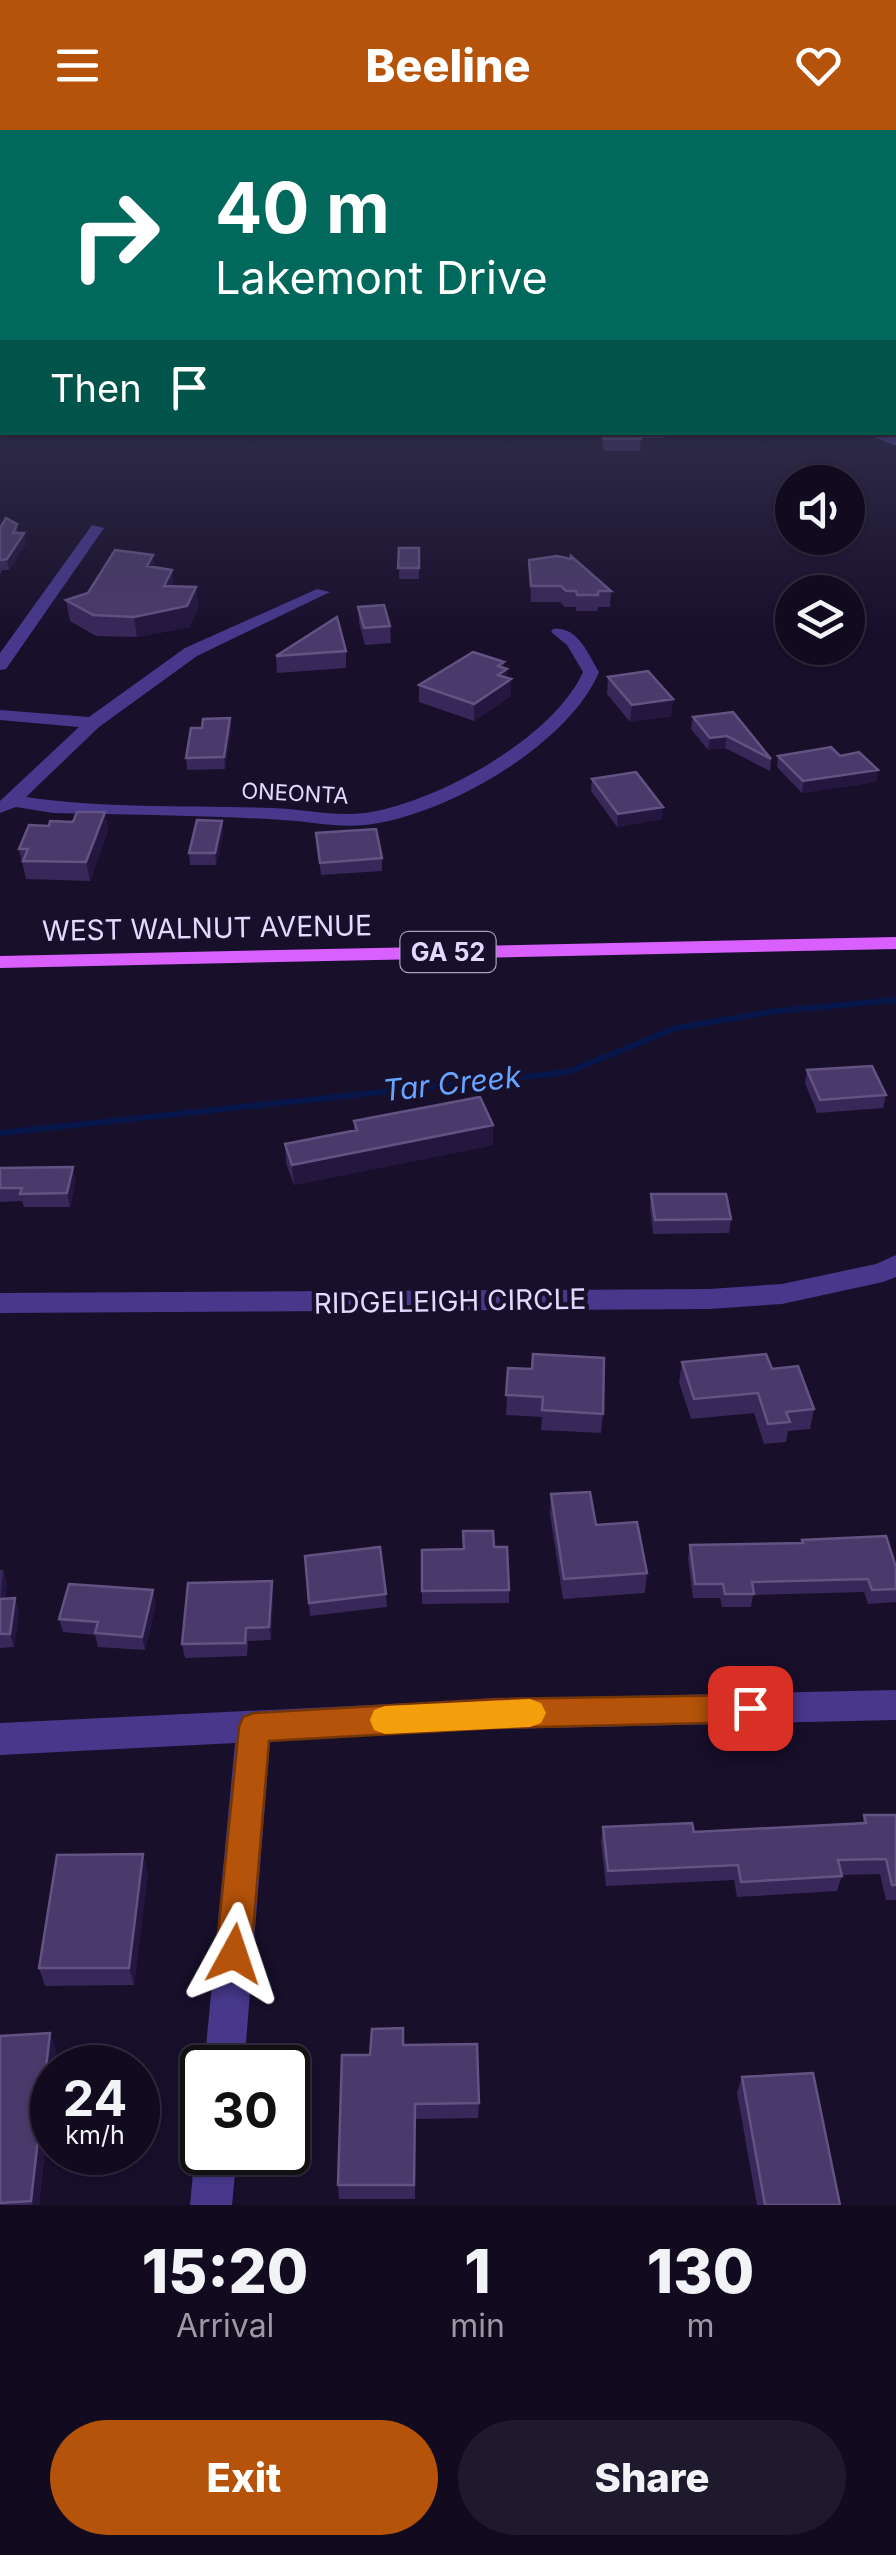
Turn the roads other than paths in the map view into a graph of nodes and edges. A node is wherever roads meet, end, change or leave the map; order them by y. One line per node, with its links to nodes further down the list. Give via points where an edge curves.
1 (97, 528): 4 (street)
2 (322, 592): 6 (street, via 191,652)
3 (559, 632): 7 (street, ONEONTA, via 586,659 591,672 584,688 491,773 400,812 329,820)
4 (0, 665)
5 (0, 715): 6 (street)
6 (93, 724): 7 (street)
7 (6, 806)
8 (896, 943): 9 (main road, WEST WALNUT AVENUE / GA 52)
9 (0, 962)
10 (896, 1264): 11 (street, RIDGELEIGH CIRCLE, via 782,1294 709,1299)
11 (0, 1303)
12 (896, 1706): 13 (street, via 496,1714)
13 (254, 1727): 14 (street); 15 (street)
14 (0, 1738)
15 (226, 2045)
16 (214, 2175): 17 (street)
17 (211, 2205)

